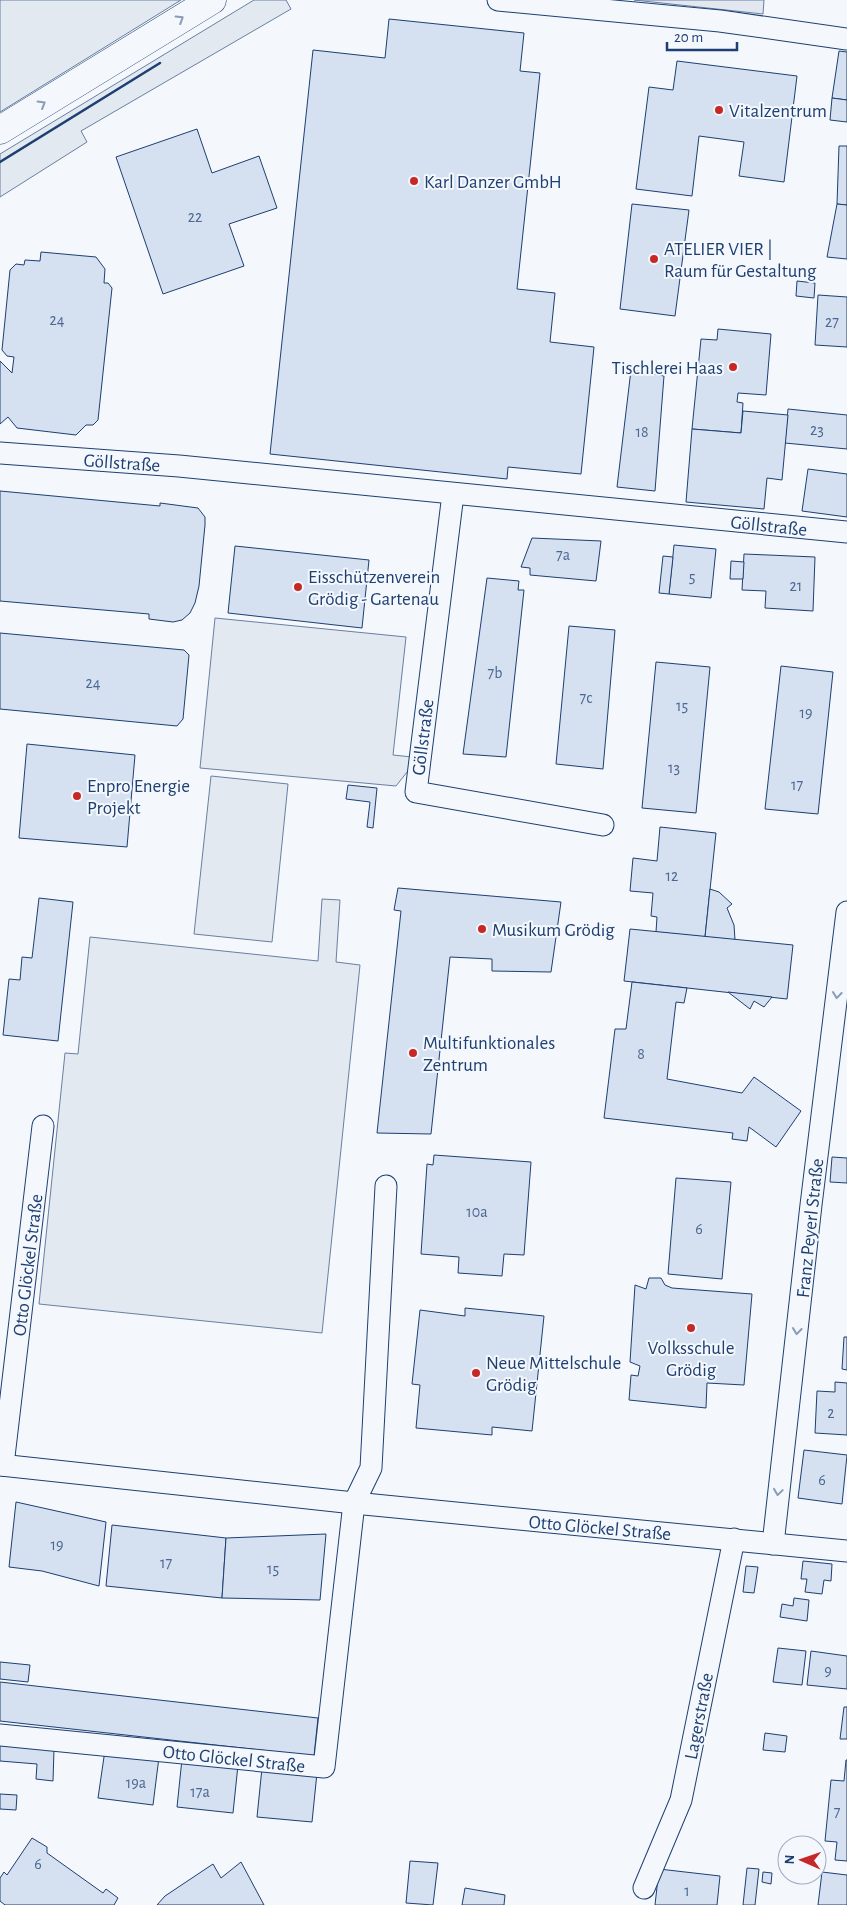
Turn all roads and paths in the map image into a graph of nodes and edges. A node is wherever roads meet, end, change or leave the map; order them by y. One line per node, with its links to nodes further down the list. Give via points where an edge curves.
1 (212, 0): 4 (highway, one-way to 1)
2 (498, 0): 3 (street, via 720,21)
3 (847, 39)
4 (0, 130)
5 (0, 452): 6 (street, Göllstraße, via 179,466)
6 (452, 494): 7 (street, Göllstraße); 8 (street, Göllstraße, via 416,792)
7 (847, 532)
8 (603, 825)
9 (847, 912): 15 (street, Franz Peyerl Straße, one-way to 15)
10 (43, 1126): 12 (street, Otto Glöckel Straße)
11 (386, 1186): 13 (street, Otto Glöckel Straße, via 371,1468)
12 (2, 1465): 13 (street, Otto Glöckel Straße)
13 (354, 1503): 14 (street, Otto Glöckel Straße); 17 (street, Otto Glöckel Straße, via 324,1766)
14 (734, 1539): 15 (street, Otto Glöckel Straße); 18 (street, Lagerstraße, via 681,1800)
15 (772, 1544): 16 (street, Otto Glöckel Straße)
16 (847, 1551)
17 (0, 1735)
18 (644, 1888)

